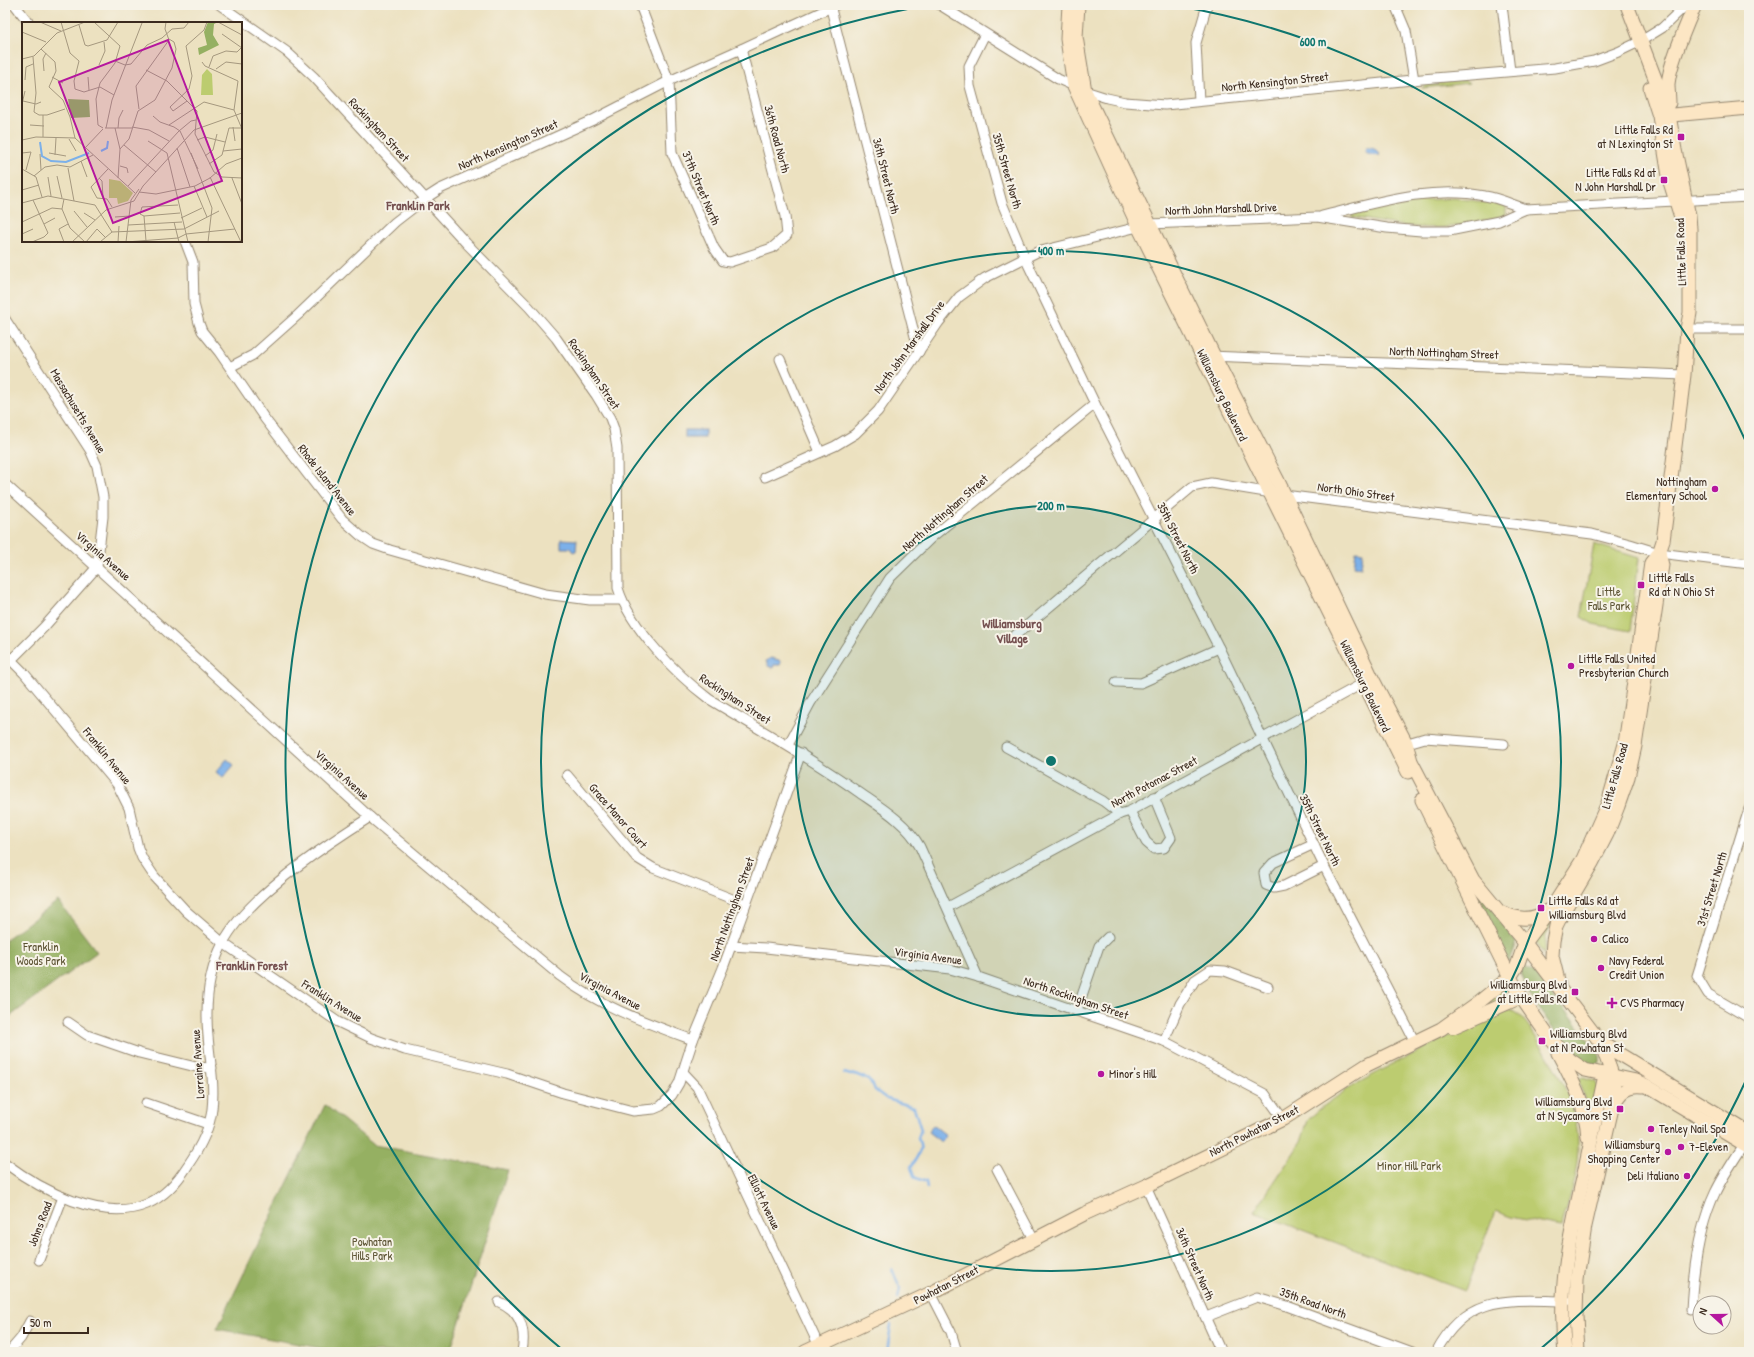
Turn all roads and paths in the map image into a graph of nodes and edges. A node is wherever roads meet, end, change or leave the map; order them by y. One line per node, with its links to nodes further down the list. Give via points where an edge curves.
1 (15, 5): 15 (street)
2 (220, 5): 27 (street, Rockingham Street, via 287,52 314,77)
3 (641, 5): 21 (street, 37th Street North)
4 (940, 5): 16 (street, North Kensington Street)
5 (1068, 5): 22 (main road, Williamsburg Boulevard, via 1067,39)
6 (1078, 5): 22 (main road, Williamsburg Boulevard, via 1076,37)
7 (1207, 5): 23 (street, via 1196,43)
8 (1394, 5): 20 (street, via 1406,31)
9 (1502, 5): 19 (street)
10 (1618, 5): 17 (main road)
11 (1627, 5): 17 (main road)
12 (1686, 5): 17 (street, via 1662,28)
13 (1695, 5): 25 (main road, via 1682,36 1668,84)
14 (832, 6): 18 (street, North Kensington Street); 38 (street, 36th Street North)
15 (28, 22)
16 (985, 34): 22 (street, North Kensington Street, via 1042,70); 33 (street, 35th Street North, via 969,66 970,86 1002,203)
17 (1638, 43): 19 (street, North Kensington Street, via 1594,61 1555,68); 25 (main road, Little Falls Road)
18 (741, 49): 21 (street, North Kensington Street); 34 (street, 36th Road North, via 785,216 787,235 772,248 755,255 730,262)
19 (1510, 71): 20 (street, North Kensington Street)
20 (1414, 80): 23 (street, North Kensington Street)
21 (669, 81): 27 (street, North Kensington Street, via 591,121 440,189); 34 (street, 37th Street North, via 672,153 714,248)
22 (1079, 89): 23 (street, North Kensington Street, via 1125,102 1164,105); 31 (main road, Williamsburg Boulevard)
23 (1198, 101)
24 (1749, 108): 25 (main road)
25 (1664, 115): 28 (main road, Little Falls Road, via 1670,182)
26 (1749, 197): 28 (street, North John Marshall Drive)
27 (426, 198): 41 (street, North Kensington Street, via 395,222 298,316 253,355); 53 (street, Rockingham Street, via 466,243 542,320 596,394 610,418 617,448 617,560 618,588)
28 (1681, 201): 29 (street, North John Marshall Drive); 36 (main road, Little Falls Road, via 1682,312)
29 (1526, 209): 30 (street, North John Marshall Drive, via 1499,221 1449,231 1387,228); 30 (street, North John Marshall Drive, via 1486,196 1448,193 1415,195)
30 (1317, 217): 31 (street, North John Marshall Drive)
31 (1144, 225): 33 (street, North John Marshall Drive, via 1037,252); 39 (main road, Williamsburg Boulevard)
32 (185, 242): 41 (street, Rhode Island Avenue, via 193,262 194,304 199,323 204,334)
33 (1025, 258): 38 (street, North John Marshall Drive, via 985,278 959,298); 43 (street, 35th Street North)
34 (723, 261)
35 (5, 319): 52 (street, Massachusetts Avenue, via 81,436 97,466 103,497)
36 (1687, 329): 37 (street); 42 (main road, Little Falls Road)
37 (1749, 329)
38 (919, 352): 44 (street, North John Marshall Drive, via 878,411 855,434)
39 (1209, 356): 42 (street, North Nottingham Street); 47 (main road, Williamsburg Boulevard); 48 (main road, Williamsburg Boulevard)
40 (780, 358): 44 (street)
41 (230, 367): 53 (street, Rhode Island Avenue, via 265,419 342,520 373,544 527,590 566,598)
42 (1684, 375): 50 (main road, Little Falls Road, via 1663,541)
43 (1095, 404): 49 (street, 35th Street North); 61 (street, North Nottingham Street, via 932,537 890,578 811,702)
44 (820, 452): 45 (street, North John Marshall Drive)
45 (765, 477)
46 (5, 484): 52 (street, Virginia Avenue)
47 (1269, 492): 48 (street, North Ohio Street); 49 (street, North Ohio Street, via 1211,483 1192,486); 57 (main road, Williamsburg Boulevard)
48 (1284, 495): 50 (street, North Ohio Street, via 1592,534); 57 (main road, Williamsburg Boulevard)
49 (1154, 519): 54 (street, North Ohio Street); 55 (street, 35th Street North)
50 (1659, 553): 51 (street, North Ohio Street); 75 (main road, Little Falls Road, via 1651,563 1625,744 1618,774 1597,830)
51 (1749, 564)
52 (97, 567): 56 (street, via 44,627); 70 (street, Virginia Avenue)
53 (622, 600): 61 (street, Rockingham Street, via 636,624 692,686 709,699)
54 (1011, 639)
55 (1219, 648): 58 (street, via 1141,684); 59 (street, 35th Street North)
56 (8, 657): 78 (street, Franklin Avenue, via 120,789 129,808 138,848 151,873 186,911)
57 (1368, 681): 59 (street, North Potomac Street); 62 (main road, Williamsburg Boulevard)
58 (1116, 682)
59 (1263, 737): 66 (street, North Potomac Street); 71 (street, 35th Street North)
60 (1504, 744): 62 (street, via 1425,738)
61 (788, 745): 64 (street, Rockingham Street)
62 (1400, 745): 76 (main road, Williamsburg Boulevard, via 1411,761 1473,880); 81 (main road, Williamsburg Boulevard)
63 (1006, 747): 69 (street, via 1103,801)
64 (801, 753): 73 (street, North Nottingham Street, via 782,810); 74 (street, Rockingham Street, via 896,818 909,830 920,847)
65 (566, 775): 73 (street, Grace Manor Court, via 637,858 653,868)
66 (1154, 797): 68 (street, North Potomac Street); 68 (street, via 1171,838 1164,848 1154,849 1146,842)
67 (1749, 809): 88 (street, 31st Street North, via 1697,976 1708,994)
68 (1130, 811): 69 (street, North Potomac Street)
69 (1120, 814): 74 (street, North Potomac Street)
70 (370, 817): 78 (street, Lorraine Avenue, via 344,833 266,893 233,927); 92 (street, Virginia Avenue, via 574,987 630,1016)
71 (1314, 844): 72 (street, 35th Street North); 72 (street, via 1273,863 1264,873 1266,885 1274,888 1284,886)
72 (1324, 866): 94 (street, 35th Street North)
73 (745, 904): 80 (street, North Nottingham Street)
74 (948, 907): 83 (street)
75 (1558, 909): 76 (main road, via 1533,918 1513,918); 79 (main road, Little Falls Road); 85 (main road, via 1552,956)
76 (1499, 912): 79 (main road, Williamsburg Boulevard)
77 (1108, 937): 87 (street, via 1099,946)
78 (223, 943): 96 (street, Lorraine Avenue, via 213,967 207,999); 97 (street, Franklin Avenue, via 338,1022 371,1038 405,1050 508,1074 563,1093 633,1111 654,1110 666,1103)
79 (1525, 943): 81 (main road, Little Falls Road); 82 (main road, Williamsburg Boulevard)
80 (731, 946): 83 (street, Virginia Avenue, via 950,969); 92 (street, North Nottingham Street)
81 (1513, 971): 82 (main road, via 1527,964); 86 (main road, Williamsburg Boulevard); 90 (main road, North Powhatan Street, via 1479,1002)
82 (1548, 974): 85 (main road, Williamsburg Boulevard)
83 (978, 977): 87 (street, North Rockingham Street)
84 (1268, 987): 93 (street, via 1225,971 1210,970 1195,980 1180,1004)
85 (1560, 989): 95 (main road, Williamsburg Boulevard)
86 (1521, 997): 90 (main road, North Powhatan Street, via 1450,1028); 91 (main road, Williamsburg Boulevard)
87 (1077, 1010): 93 (street, North Rockingham Street)
88 (1749, 1018)
89 (68, 1022): 96 (street, via 87,1035 139,1053 196,1067)
90 (1441, 1029): 94 (main road, North Powhatan Street)
91 (1548, 1036): 98 (main road, Williamsburg Boulevard, via 1577,1066 1584,1070); 106 (main road, via 1584,1107)
92 (693, 1040): 97 (street, North Nottingham Street)
93 (1164, 1041): 103 (street, North Rockingham Street, via 1265,1094)
94 (1415, 1042): 103 (main road, North Powhatan Street, via 1360,1069)
95 (1601, 1043): 98 (main road, Williamsburg Boulevard); 99 (main road)
96 (212, 1068): 104 (street, Lorraine Avenue, via 214,1091)
97 (683, 1072): 121 (street, Elliott Avenue, via 697,1087)
98 (1609, 1073): 99 (main road, via 1626,1067); 100 (main road); 102 (main road, Williamsburg Boulevard, via 1614,1086); 106 (main road)
99 (1661, 1079): 105 (main road)
100 (1647, 1086): 102 (main road, via 1638,1085 1623,1090); 105 (main road)
101 (146, 1103): 104 (street)
102 (1612, 1108): 116 (main road, Williamsburg Boulevard, via 1582,1241)
103 (1283, 1119): 109 (main road, North Powhatan Street)
104 (208, 1124): 110 (street, Lorraine Avenue, via 192,1160 183,1173 167,1191 147,1204 128,1209 113,1209)
105 (1748, 1140): 118 (street, via 1718,1187 1709,1208 1695,1263)
106 (1590, 1146): 115 (main road, via 1568,1243)
107 (5, 1163): 110 (street, Lorraine Avenue, via 25,1178)
108 (997, 1169): 112 (street)
109 (1146, 1186): 111 (main road, North Powhatan Street); 119 (street, 36th Street North)
110 (63, 1197): 113 (street, Johns Road)
111 (1084, 1214): 112 (main road, Powhatan Street)
112 (1034, 1240): 114 (main road, Powhatan Street)
113 (39, 1260)
114 (931, 1293): 121 (main road, Powhatan Street); 125 (street, via 951,1332)
115 (1562, 1301): 116 (street); 128 (street, via 1506,1300 1479,1308 1451,1329); 129 (main road)
116 (1577, 1301): 130 (main road, Williamsburg Boulevard)
117 (499, 1302): 123 (street, via 512,1310 520,1321 524,1336)
118 (1691, 1310)
119 (1206, 1317): 126 (street, 36th Street North); 127 (street, 35th Road North, via 1258,1297)
120 (30, 1321): 122 (street, via 21,1338)
121 (819, 1346): 124 (main road, Powhatan Street)
122 (9, 1352)
123 (522, 1352)
124 (805, 1352)
125 (957, 1352)
126 (1221, 1352)
127 (1412, 1352)
128 (1436, 1352)
129 (1565, 1352)
130 (1578, 1352)

